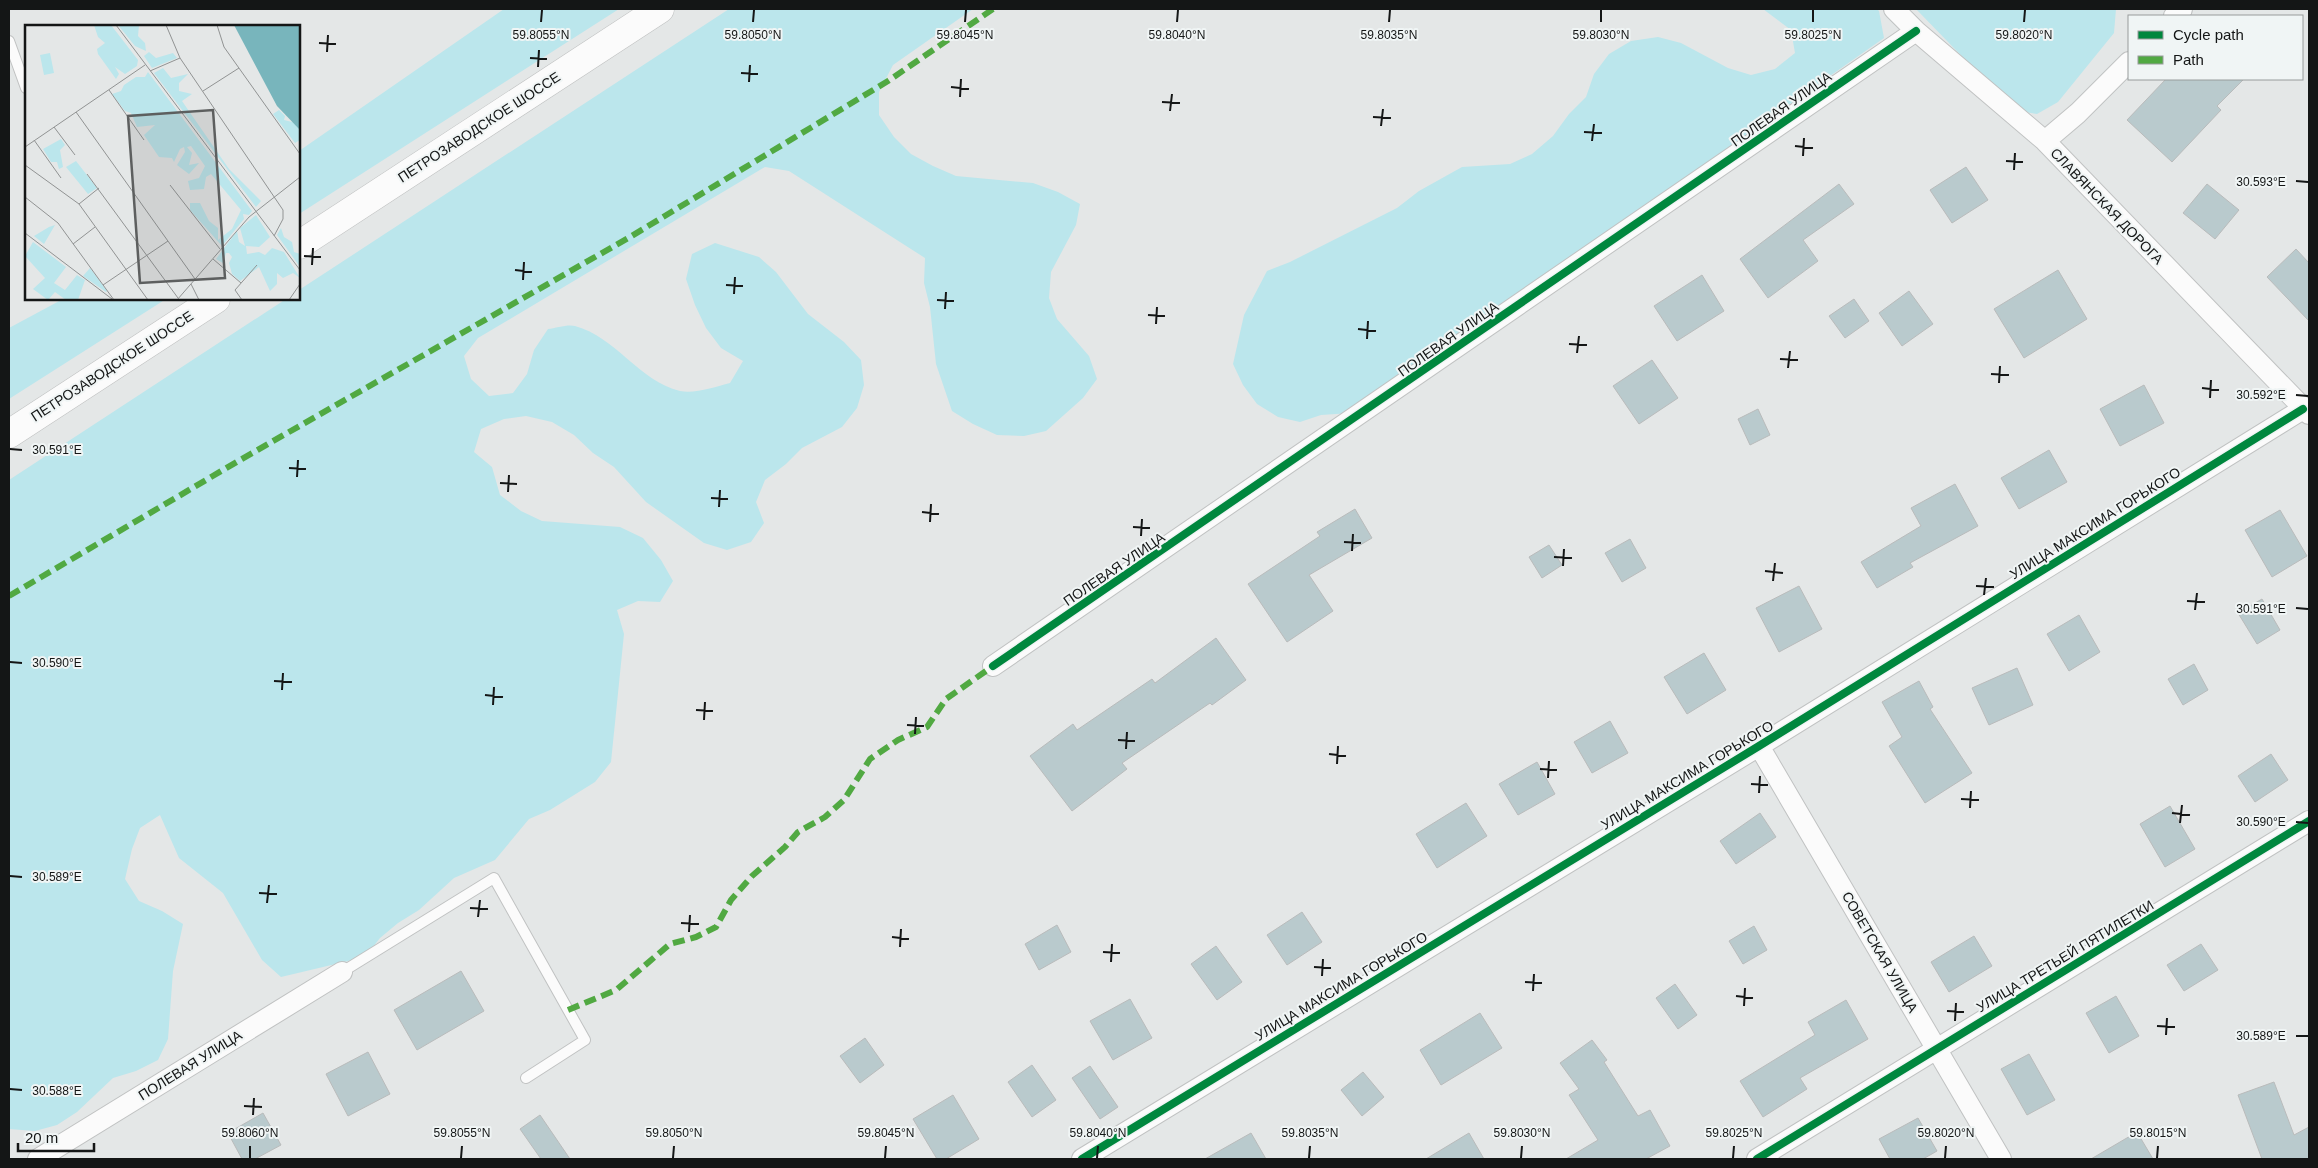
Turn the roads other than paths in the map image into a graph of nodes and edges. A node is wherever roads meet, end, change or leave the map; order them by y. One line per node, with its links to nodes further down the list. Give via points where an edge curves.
1 (660, 9): 8 (main road, ПЕТРОЗАВОДСКОЕ ШОССЕ)
2 (1894, 9): 3 (street, СЛАВЯНСКАЯ ДОРОГА)
3 (1916, 31): 7 (street, СЛАВЯНСКАЯ ДОРОГА); 12 (street, ПОЛЕВАЯ УЛИЦА)
4 (9, 41): 6 (lane)
5 (2128, 63): 7 (street)
6 (25, 85)
7 (2045, 141): 10 (street, СЛАВЯНСКАЯ ДОРОГА)
8 (300, 244)
9 (214, 300): 11 (main road, ПЕТРОЗАВОДСКОЕ ШОССЕ)
10 (2306, 412): 13 (street, УЛИЦА МАКСИМА ГОРЬКОГО)
11 (9, 434)
12 (993, 666)
13 (1759, 746): 16 (street, СОВЕТСКАЯ УЛИЦА); 19 (street, УЛИЦА МАКСИМА ГОРЬКОГО)
14 (2309, 821): 16 (street, УЛИЦА ТРЕТЬЕЙ ПЯТИЛЕТКИ)
15 (342, 972): 17 (lane, via 494,878 585,1040); 18 (street, ПОЛЕВАЯ УЛИЦА)
16 (1937, 1049): 20 (street, УЛИЦА ТРЕТЬЕЙ ПЯТИЛЕТКИ); 21 (street, СОВЕТСКАЯ УЛИЦА)
17 (526, 1078)
18 (38, 1159)
19 (1082, 1159)
20 (1757, 1159)
21 (2001, 1159)

